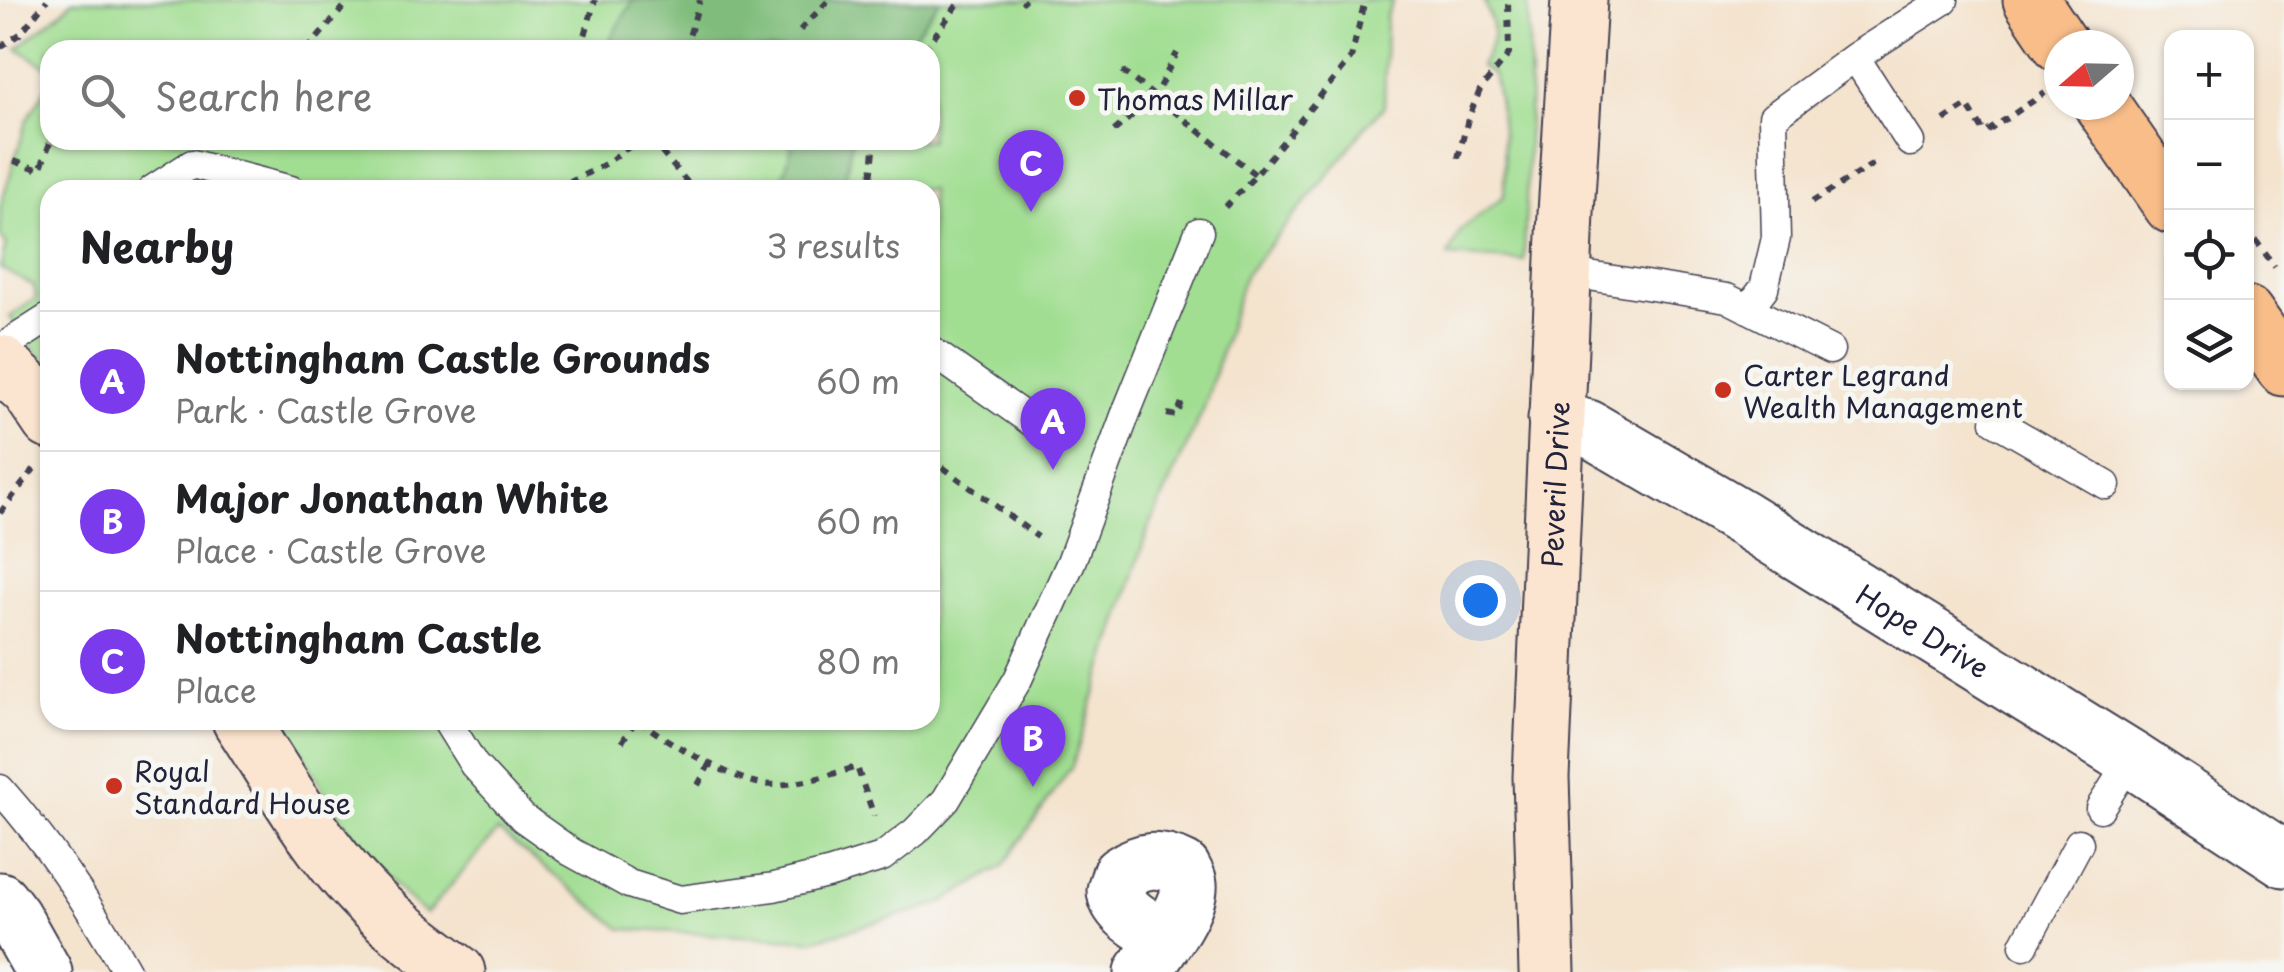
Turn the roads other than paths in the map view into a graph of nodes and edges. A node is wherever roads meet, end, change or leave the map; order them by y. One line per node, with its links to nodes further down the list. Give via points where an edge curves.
1 (1579, 0): 12 (street, Peveril Drive)
2 (1944, 0): 5 (lane)
3 (2031, 0): 4 (main road)
4 (2051, 30)
5 (1856, 57): 7 (lane); 13 (lane, via 1773,117 1776,238 1764,288)
6 (2112, 120): 10 (main road)
7 (1910, 142)
8 (167, 180): 9 (lane, via 192,164)
9 (253, 180)
10 (2164, 194)
11 (1199, 232): 27 (lane, via 1072,562 1018,679 946,800 882,857 774,888 680,900 629,884 524,818 474,765)
12 (1564, 272): 13 (lane, via 1727,298); 22 (street, Peveril Drive)
13 (1748, 309): 17 (lane)
14 (40, 323): 16 (lane)
15 (2254, 325): 20 (main road)
16 (0, 349)
17 (1830, 350)
18 (940, 357): 24 (lane)
19 (0, 363): 21 (street)
20 (2284, 368)
21 (40, 406)
22 (1556, 419): 28 (street, Hope Drive, via 1588,428 1744,519); 38 (street, Peveril Drive, via 1542,777)
23 (1995, 421): 25 (lane)
24 (1052, 436)
25 (2106, 485)
26 (247, 730): 37 (street, via 360,892)
27 (452, 730)
28 (2130, 758): 30 (lane); 32 (street, Hope Drive)
29 (0, 789): 36 (lane)
30 (2100, 808)
31 (2078, 843): 34 (lane)
32 (2284, 859)
33 (0, 900): 35 (street)
34 (2024, 945)
35 (44, 972)
36 (127, 972)
37 (458, 972)
38 (1547, 972)

